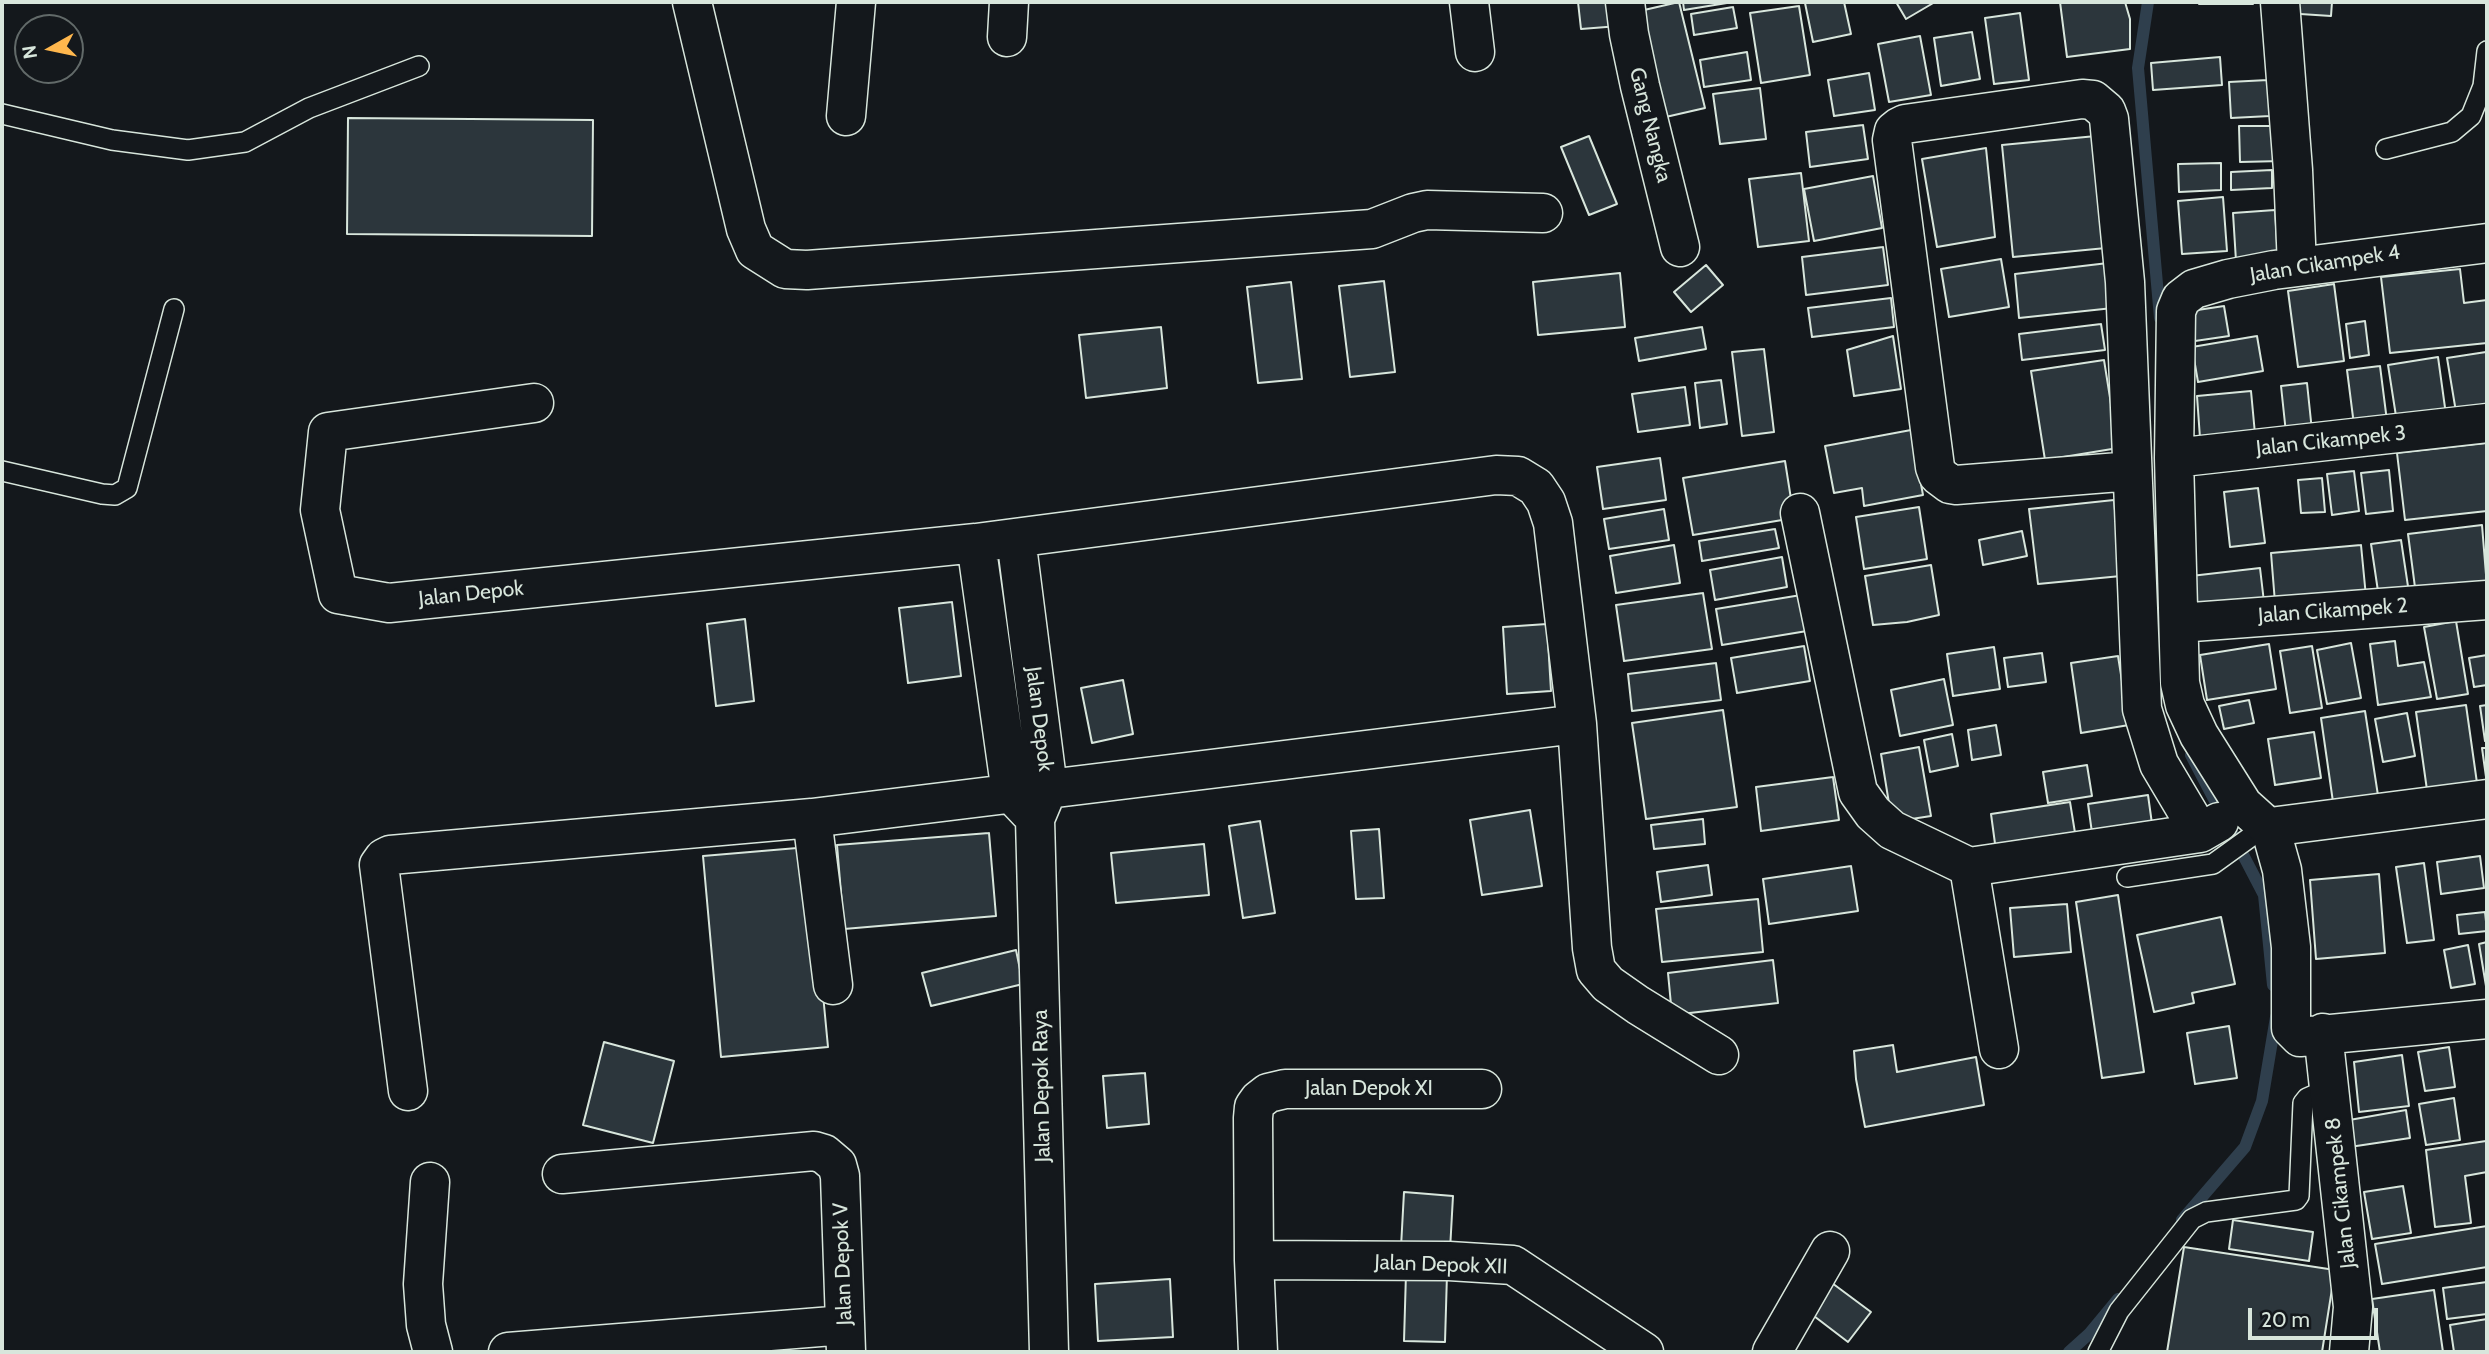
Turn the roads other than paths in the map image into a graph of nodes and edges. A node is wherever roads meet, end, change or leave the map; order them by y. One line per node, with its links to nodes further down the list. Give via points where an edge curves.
1 (692, 2): 12 (street, via 746,229 755,250 785,269 1372,229 1427,210)
2 (856, 2): 10 (street)
3 (1469, 2): 7 (street)
4 (1625, 2): 14 (street, Gang Nangka, via 1640,86)
5 (2280, 2): 15 (street)
6 (2487, 51): 11 (lane, via 2483,86 2471,116 2452,132)
7 (1475, 52)
8 (419, 66): 9 (lane, via 309,108 244,142 188,150 111,140)
9 (2, 114)
10 (846, 116)
11 (2386, 149)
12 (1543, 213)
13 (2487, 243): 15 (street, Jalan Cikampek 4)
14 (1680, 247)
15 (2297, 267): 19 (street, Jalan Cikampek 4, via 2228,279 2194,289 2181,299 2176,311)
16 (174, 309): 20 (lane, via 127,488 115,495 102,494)
17 (534, 403): 24 (street, Jalan Depok, via 328,432 320,510 338,594 389,603)
18 (2487, 423): 19 (street, Jalan Cikampek 3)
19 (2174, 458): 26 (street)
20 (2, 471)
21 (2132, 471): 21 (street, via 1956,485 1938,475 1892,140 1899,127 2082,99 2093,100 2106,111 2125,282); 31 (street, via 2142,709 2158,764)
22 (1800, 513): 32 (street, via 1858,792 1892,830)
23 (1016, 538): 24 (street, Jalan Depok); 27 (street, via 1496,475 1518,477 1536,487 1553,523); 29 (street, Jalan Depok)
24 (976, 543): 29 (street, Jalan Depok)
25 (2487, 600): 26 (street, Jalan Cikampek 2)
26 (2179, 623): 31 (street, via 2185,705)
27 (1577, 724): 29 (street); 38 (street, via 1596,970 1637,1006)
28 (2487, 799): 31 (street)
29 (1031, 800): 30 (street); 49 (street, Jalan Depok Raya)
30 (812, 818): 34 (street); 41 (street, via 384,858 379,865)
31 (2237, 828): 32 (street); 33 (lane, via 2213,864); 36 (street, via 2282,870 2291,947 2291,1028 2300,1037)
32 (1969, 867): 37 (street)
33 (2127, 877)
34 (833, 985)
35 (2487, 1019): 36 (street)
36 (2323, 1033): 39 (street, Jalan Cikampek 8)
37 (1999, 1048)
38 (1719, 1055)
39 (2330, 1088): 53 (lane, via 2303,1103 2296,1200 2206,1212 2192,1219 2119,1311); 54 (street, Jalan Cikampek 8, via 2353,1307)
40 (1482, 1089): 45 (street, Jalan Depok XI, via 1285,1089 1268,1093 1254,1107 1253,1118)
41 (408, 1091)
42 (562, 1174): 46 (street, Jalan Depok V, via 814,1151 824,1154 837,1165 840,1176)
43 (430, 1182): 47 (street, via 422,1284)
44 (1830, 1251): 52 (street)
45 (1254, 1260): 50 (street); 51 (street, Jalan Depok XII, via 1513,1265)
46 (846, 1339): 48 (street)
47 (433, 1352)
48 (509, 1352)
49 (1049, 1352)
50 (1258, 1352)
51 (1644, 1352)
52 (1772, 1352)
53 (2098, 1352)
54 (2349, 1352)

